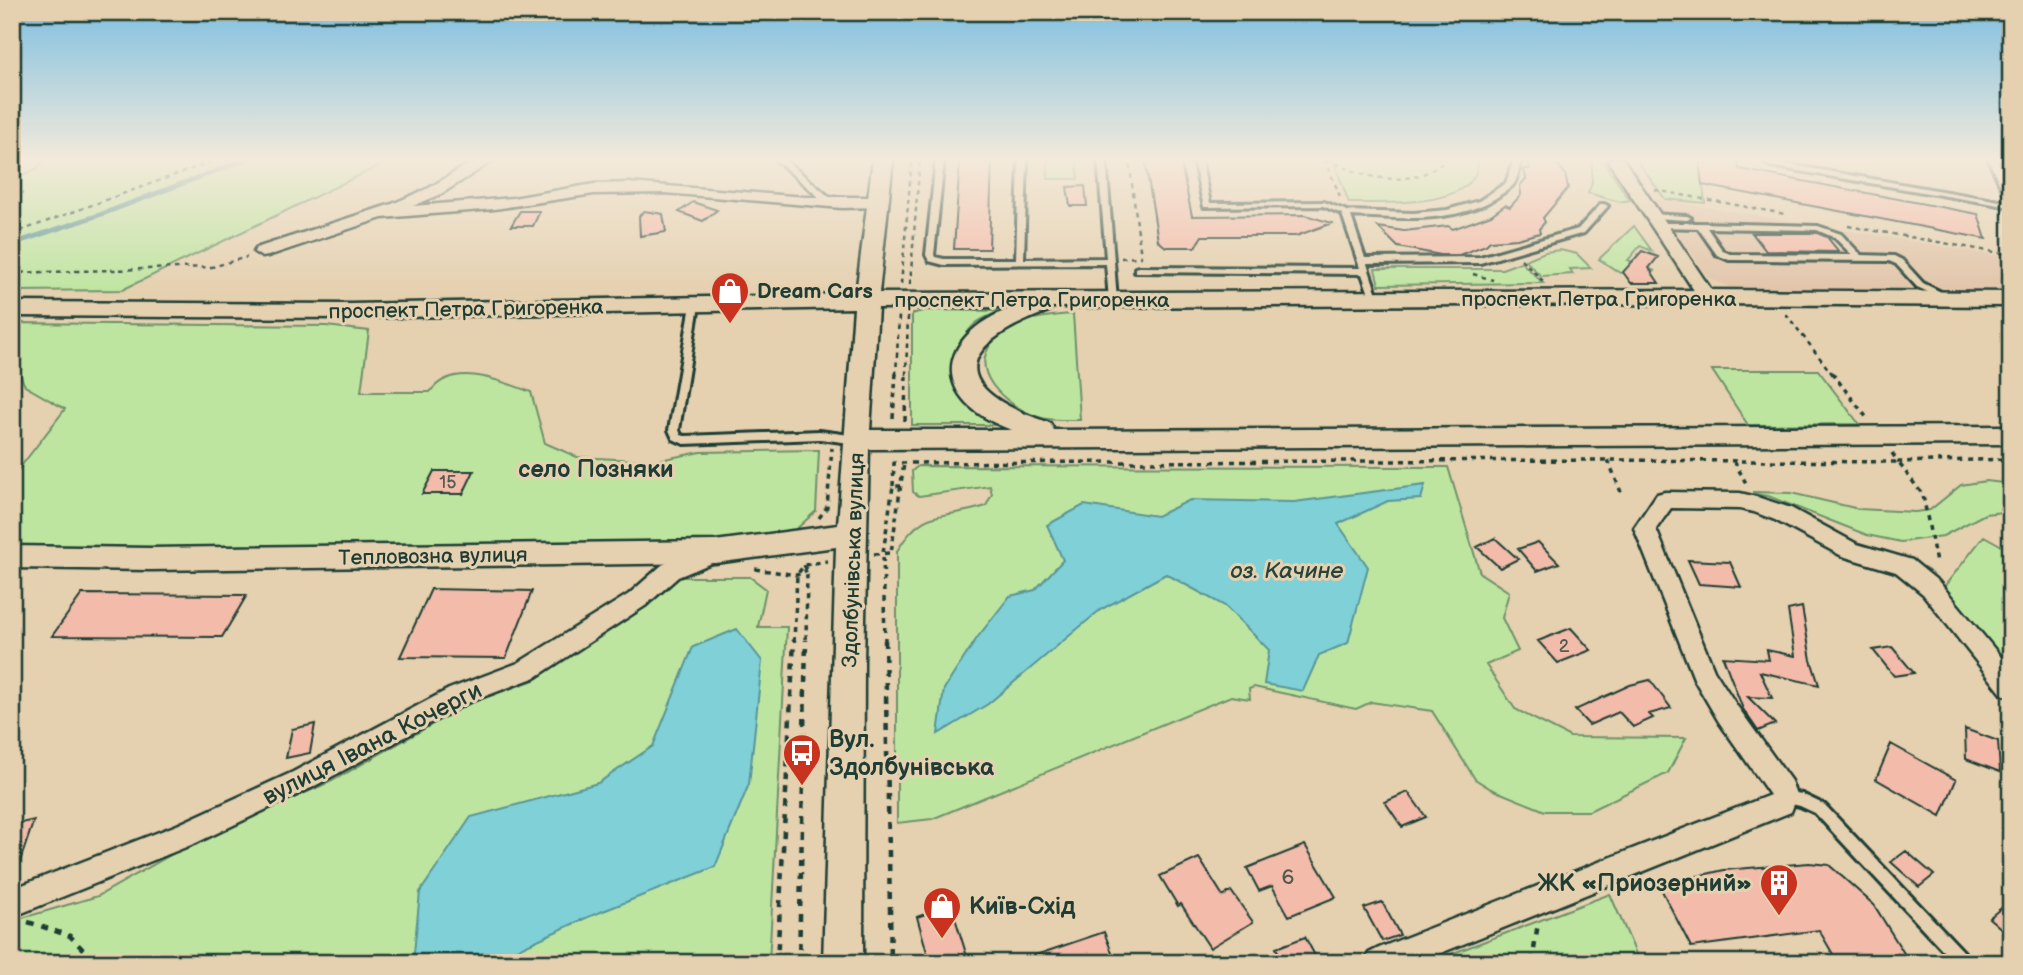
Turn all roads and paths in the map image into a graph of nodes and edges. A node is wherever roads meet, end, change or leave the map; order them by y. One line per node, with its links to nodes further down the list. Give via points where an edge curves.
1 (93, 204): 22 (path)
2 (402, 204): 17 (street)
3 (479, 204): 17 (street)
4 (877, 204): 36 (main road, Здолбунівська вулиця)
5 (908, 204): 32 (path)
6 (935, 204): 26 (lane, via 932,259)
7 (1022, 204): 26 (lane)
8 (1104, 204): 27 (lane)
9 (1135, 204): 29 (path, via 1141,257 1119,258)
10 (1207, 204): 11 (lane)
11 (1266, 204)
12 (1325, 204): 18 (lane)
13 (1343, 204): 18 (path)
14 (1478, 204): 18 (lane, via 1454,212)
15 (1646, 204): 20 (street)
16 (1604, 206): 24 (lane, via 1581,231)
17 (382, 213): 23 (street)
18 (1346, 213): 28 (lane)
19 (1687, 218): 20 (lane)
20 (1657, 220): 21 (lane); 35 (street)
21 (1700, 225): 25 (lane, via 1818,228 1838,236); 25 (lane, via 1720,253 1729,257)
22 (12, 234)
23 (262, 252): 31 (path, via 212,267)
24 (1514, 252): 28 (lane, via 1480,260); 33 (path)
25 (1858, 258): 34 (lane, via 1896,260)
26 (1020, 261): 27 (lane)
27 (1108, 261): 38 (lane)
28 (1365, 266): 30 (lane); 39 (lane)
29 (1120, 267)
30 (1138, 270)
31 (12, 273)
32 (901, 285)
33 (1550, 287)
34 (1919, 292): 35 (main road, проспект Петра Григоренка); 40 (main road, проспект Петра Григоренка, via 1953,299)
35 (1707, 297): 39 (main road, проспект Петра Григоренка)
36 (866, 300): 37 (main road, проспект Петра Григоренка); 41 (main road, проспект Петра Григоренка); 47 (main road, Здолбунівська вулиця)
37 (1064, 300): 38 (main road, проспект Петра Григоренка); 46 (main road, via 1027,310 980,334 966,352 964,383 983,407 1014,423)
38 (1113, 300): 39 (main road, проспект Петра Григоренка)
39 (1375, 300)
40 (2006, 300)
41 (695, 305): 42 (main road, проспект Петра Григоренка, via 364,311); 47 (lane, via 674,429 677,437 820,435)
42 (12, 309)
43 (899, 316): 44 (path)
44 (893, 418)
45 (1880, 436): 46 (main road); 48 (main road); 52 (path)
46 (1074, 438): 47 (main road)
47 (857, 440): 58 (main road, Здолбунівська вулиця)
48 (2005, 447): 49 (path); 52 (path); 53 (path)
49 (2011, 459)
50 (1608, 460): 51 (path); 55 (path, via 894,463); 57 (path)
51 (1733, 460): 52 (path); 54 (path)
52 (1898, 462): 61 (path, via 1923,495)
53 (2011, 471)
54 (1747, 485)
55 (893, 486): 56 (path); 71 (path, via 883,553)
56 (901, 486)
57 (1623, 497)
58 (853, 534): 59 (main road, Тепловозна вулиця); 70 (main road, Здолбунівська вулиця)
59 (715, 552): 60 (main road, Тепловозна вулиця); 66 (street, вулиця Івана Кочерги, via 670,571 637,600 527,670 458,696 302,779)
60 (12, 557)
61 (1936, 563)
62 (804, 565): 69 (path)
63 (2011, 687): 64 (street, via 1931,588 1904,566 1850,550 1757,505 1665,500 1645,528 1704,674)
64 (1784, 797): 65 (street, via 1782,803); 67 (lane, via 1820,810)
65 (1542, 898): 72 (street); 73 (path)
66 (18, 912): 68 (path, via 70,936)
67 (1959, 957)
68 (96, 963)
69 (799, 963)
70 (843, 963)
71 (891, 963)
72 (1378, 963)
73 (1532, 963)

